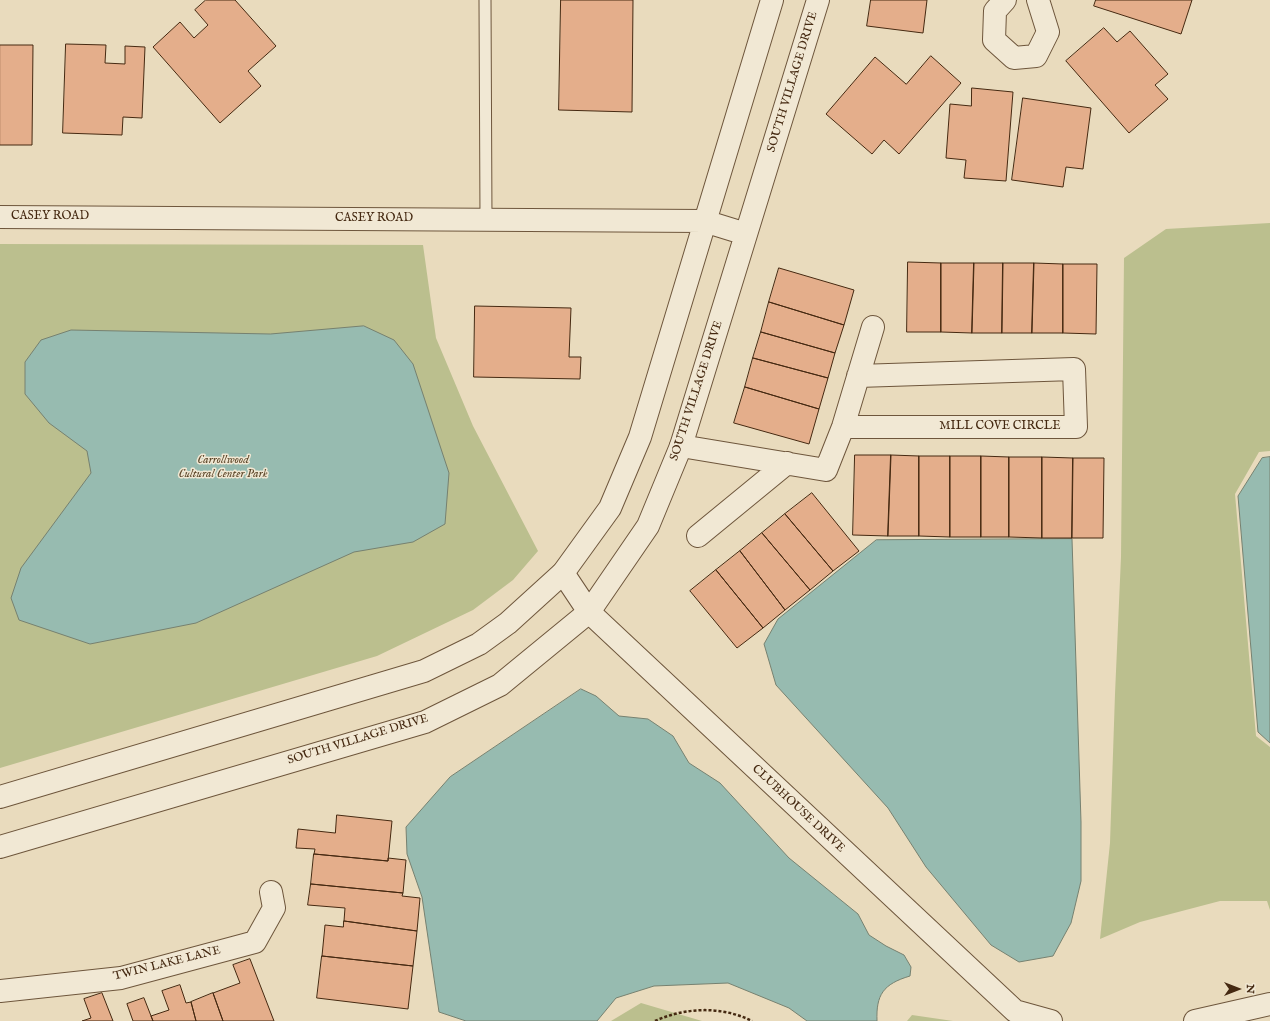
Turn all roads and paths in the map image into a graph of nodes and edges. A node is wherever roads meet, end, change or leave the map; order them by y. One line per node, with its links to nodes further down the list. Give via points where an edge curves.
1 (485, 0): 7 (lane)
2 (772, 0): 8 (street)
3 (818, 0): 9 (street, SOUTH VILLAGE DRIVE)
4 (1006, 0): 5 (street, via 995,12 994,40 1014,58 1036,56 1048,32)
5 (1038, 0)
6 (0, 217): 7 (street, CASEY ROAD)
7 (486, 220): 8 (street, CASEY ROAD)
8 (704, 221): 9 (street, CASEY ROAD); 16 (street, via 640,437 610,508)
9 (746, 234): 13 (street, SOUTH VILLAGE DRIVE)
10 (873, 327): 11 (street)
11 (858, 376): 12 (street); 12 (street, MILL COVE CIRCLE, via 1074,369 1076,427)
12 (843, 427): 14 (street, via 826,470)
13 (681, 446): 14 (street); 17 (street, SOUTH VILLAGE DRIVE, via 648,526)
14 (787, 463): 15 (street)
15 (698, 536)
16 (563, 573): 17 (street, CLUBHOUSE DRIVE); 18 (street, via 508,623 485,640 424,671)
17 (589, 612): 19 (street, SOUTH VILLAGE DRIVE, via 500,685 425,722); 25 (street, CLUBHOUSE DRIVE, via 1015,1011)
18 (0, 797)
19 (0, 847)
20 (271, 892): 21 (street, TWIN LAKE LANE, via 274,908 255,942 121,978)
21 (0, 991)
22 (1270, 1004): 26 (street)
23 (655, 1021): 24 (path, via 689,1010 717,1010)
24 (752, 1021)
25 (1051, 1021)
26 (1196, 1021)

